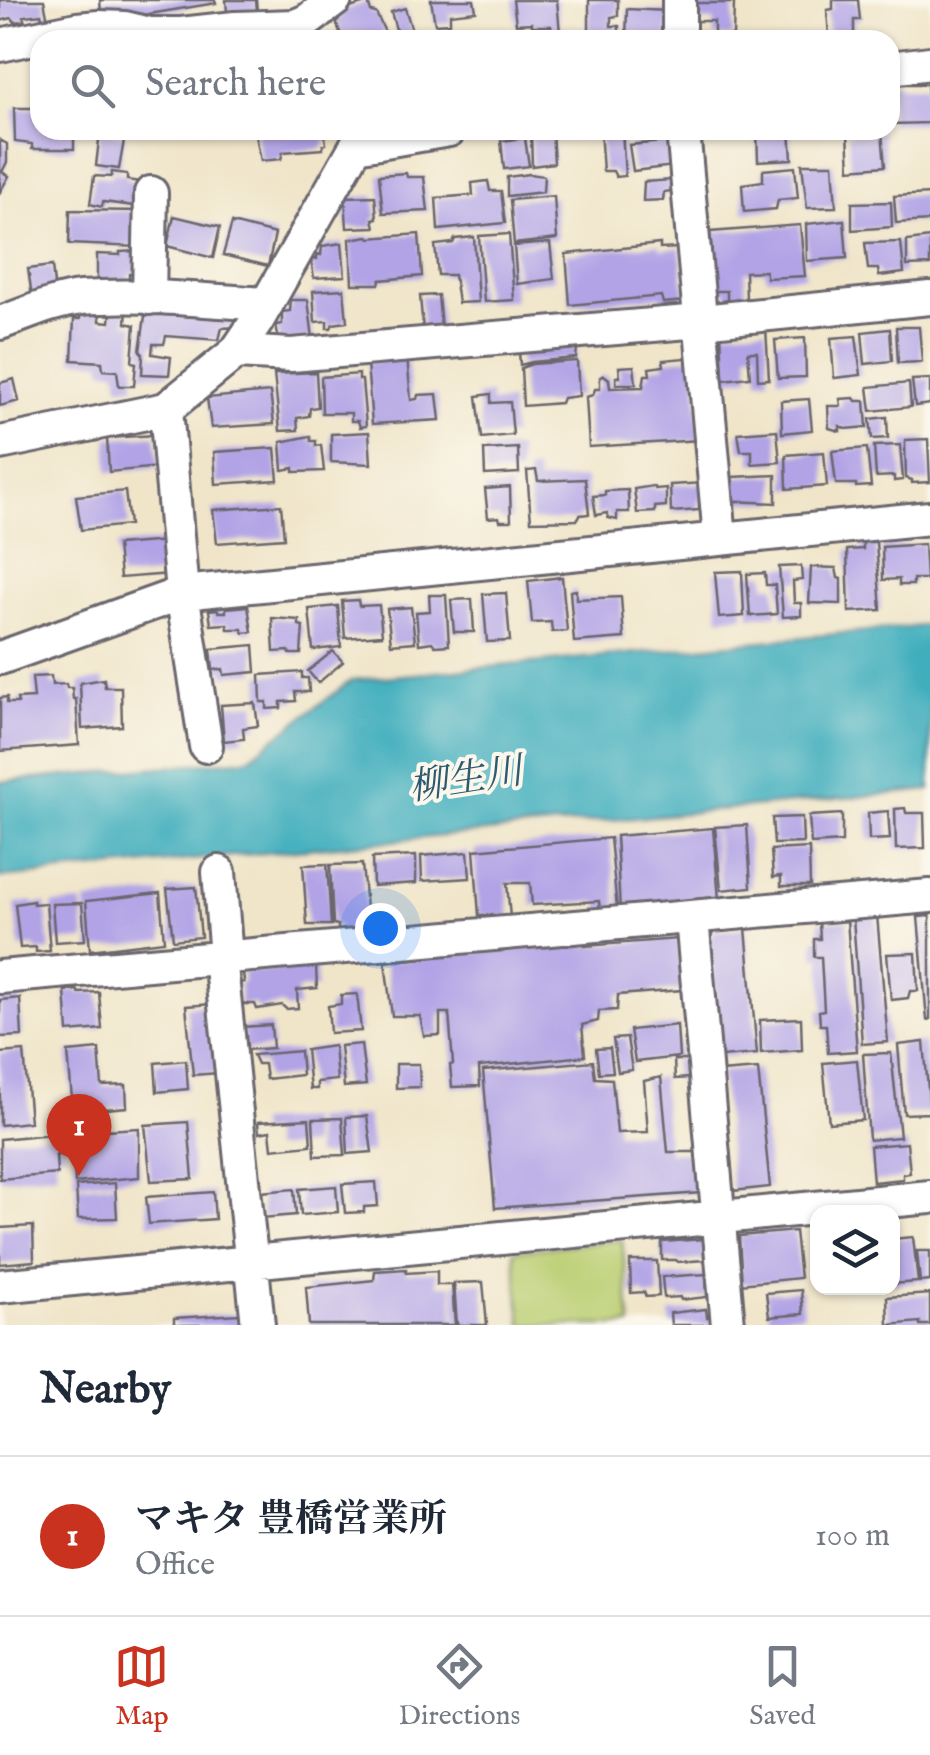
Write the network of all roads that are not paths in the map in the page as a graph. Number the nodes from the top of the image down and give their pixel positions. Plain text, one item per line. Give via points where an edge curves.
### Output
1 (336, 0) edge
2 (679, 0) edge
3 (83, 30) edge
4 (133, 30) edge
5 (217, 30) edge
6 (260, 30) edge
7 (300, 30) edge
8 (679, 30) edge
9 (30, 40) edge
10 (0, 45) edge
11 (930, 64) edge
12 (900, 67) edge
13 (349, 140) edge
14 (684, 140) edge
15 (150, 192) dead end
16 (149, 298) junction
17 (930, 298) edge
18 (267, 304) junction
19 (701, 321) junction
20 (0, 323) edge
21 (236, 352) junction
22 (166, 409) junction
23 (0, 442) edge
24 (930, 518) edge
25 (720, 538) junction
26 (182, 593) junction
27 (0, 658) edge
28 (206, 746) dead end
29 (219, 872) dead end
30 (930, 896) edge
31 (692, 918) junction
32 (223, 957) junction
33 (0, 977) edge
34 (930, 1197) edge
35 (719, 1217) junction
36 (252, 1262) junction
37 (0, 1286) edge
38 (258, 1325) edge
39 (728, 1325) edge

1 - 7 street
2 - 8 street
3 - 4 street
5 - 6 street
9 - 10 street
11 - 12 street
13 - 18 street
14 - 19 street
15 - 16 street
16 - 18 street
16 - 20 street via 80,298
17 - 19 street
18 - 21 street
19 - 21 street via 291,355
19 - 25 street
21 - 22 street
22 - 23 street
22 - 26 street
24 - 25 street
25 - 26 street
26 - 27 street
26 - 28 street
29 - 32 street
30 - 31 street
31 - 32 street
31 - 35 street
32 - 33 street
32 - 36 street
34 - 35 street
35 - 36 street
35 - 39 street
36 - 37 street
36 - 38 street

